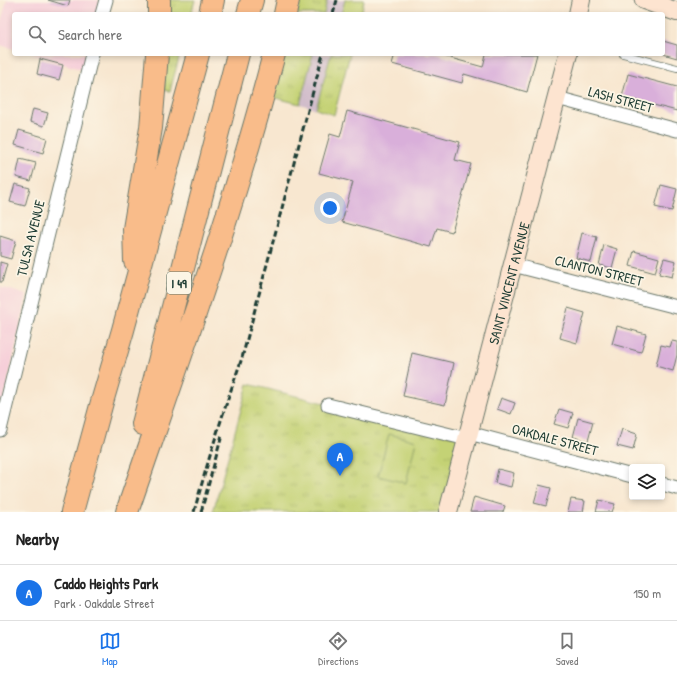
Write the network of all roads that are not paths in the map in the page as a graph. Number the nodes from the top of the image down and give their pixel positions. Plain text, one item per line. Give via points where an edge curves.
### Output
1 (106, 0) edge
2 (159, 0) edge
3 (213, 0) edge
4 (252, 0) edge
5 (288, 0) edge
6 (582, 0) edge
7 (653, 5) edge
8 (103, 12) edge
9 (159, 12) edge
10 (210, 12) edge
11 (249, 12) edge
12 (285, 12) edge
13 (579, 12) edge
14 (677, 12) edge
15 (91, 56) edge
16 (158, 56) edge
17 (197, 56) edge
18 (237, 56) edge
19 (273, 56) edge
20 (568, 56) edge
21 (645, 57) edge
22 (677, 68) edge
23 (557, 98) junction
24 (677, 130) edge
25 (513, 265) junction
26 (136, 281) junction
27 (677, 307) edge
28 (5, 386) edge
29 (328, 405) dead end
30 (0, 430) edge
31 (468, 436) junction
32 (629, 475) edge
33 (665, 485) edge
34 (677, 488) edge
35 (72, 512) edge
36 (120, 512) edge
37 (127, 512) edge
38 (448, 512) edge

1 - 8 street
2 - 9 highway
3 - 10 highway
4 - 11 highway
5 - 12 highway
6 - 13 street
7 - 14 street
15 - 28 street, TULSA AVENUE
16 - 26 highway via 150,128 134,229
17 - 26 highway
18 - 36 highway, I 49
19 - 37 highway via 221,235
20 - 23 street, SAINT VINCENT AVENUE
21 - 22 lane
23 - 24 street, LASH STREET
23 - 25 street, SAINT VINCENT AVENUE
25 - 27 street, CLANTON STREET
25 - 31 street, SAINT VINCENT AVENUE
26 - 35 highway
28 - 30 street, TULSA AVENUE
29 - 31 street, OAKDALE STREET
31 - 32 street, OAKDALE STREET
31 - 38 street, SAINT VINCENT AVENUE
33 - 34 street

